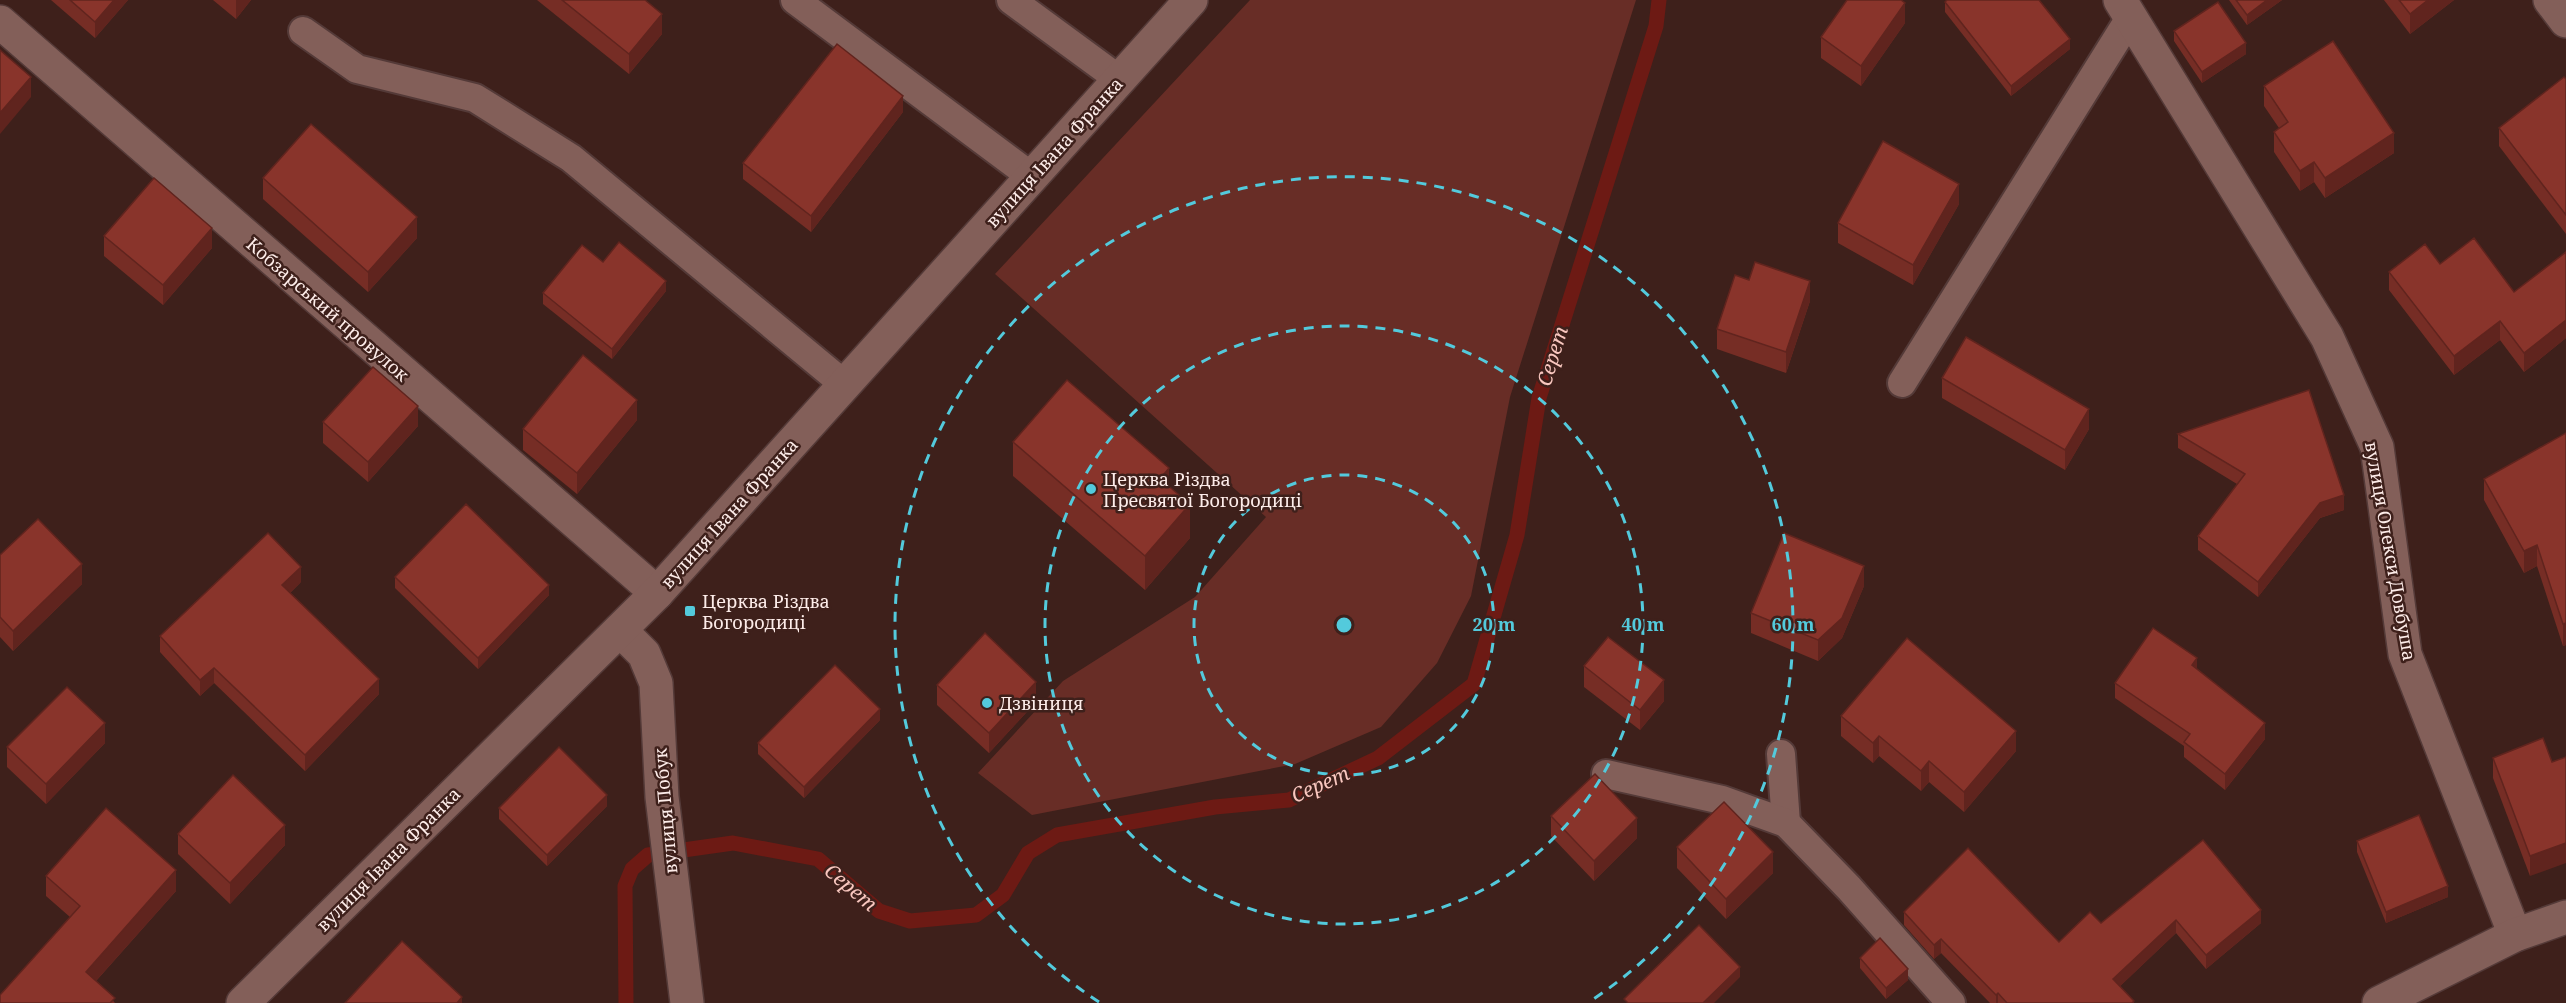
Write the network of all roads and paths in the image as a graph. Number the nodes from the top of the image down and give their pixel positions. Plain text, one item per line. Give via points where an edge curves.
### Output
1 (795, 0) edge
2 (1011, 0) edge
3 (1191, 0) edge
4 (2550, 0) edge
5 (2125, 9) edge
6 (2566, 21) edge
7 (0, 22) edge
8 (303, 31) dead end
9 (1120, 80) junction
10 (1032, 177) junction
11 (1902, 383) dead end
12 (845, 385) junction
13 (657, 594) junction
14 (620, 630) junction
15 (1781, 754) dead end
16 (1606, 774) dead end
17 (1786, 824) junction
18 (2566, 917) edge
19 (2515, 935) junction
20 (243, 1003) edge
21 (687, 1003) edge
22 (1951, 1003) edge
23 (2379, 1003) edge

1 - 10 lane
2 - 9 lane
3 - 9 street, вулиця Івана Франка
4 - 6 street
5 - 11 lane
5 - 19 street, вулиця Олекси Довбуша via 2327,337 2377,447 2405,654
7 - 13 street, Кобзарський провулок
8 - 12 lane via 357,69 475,98 571,158
9 - 10 street, вулиця Івана Франка
10 - 12 street, вулиця Івана Франка
12 - 13 street, вулиця Івана Франка
13 - 14 street, вулиця Івана Франка
14 - 20 street, вулиця Івана Франка
14 - 21 street, вулиця Побук via 644,654 656,683 670,874
15 - 17 lane
16 - 17 lane via 1722,800
17 - 22 lane
18 - 19 street
19 - 23 street

